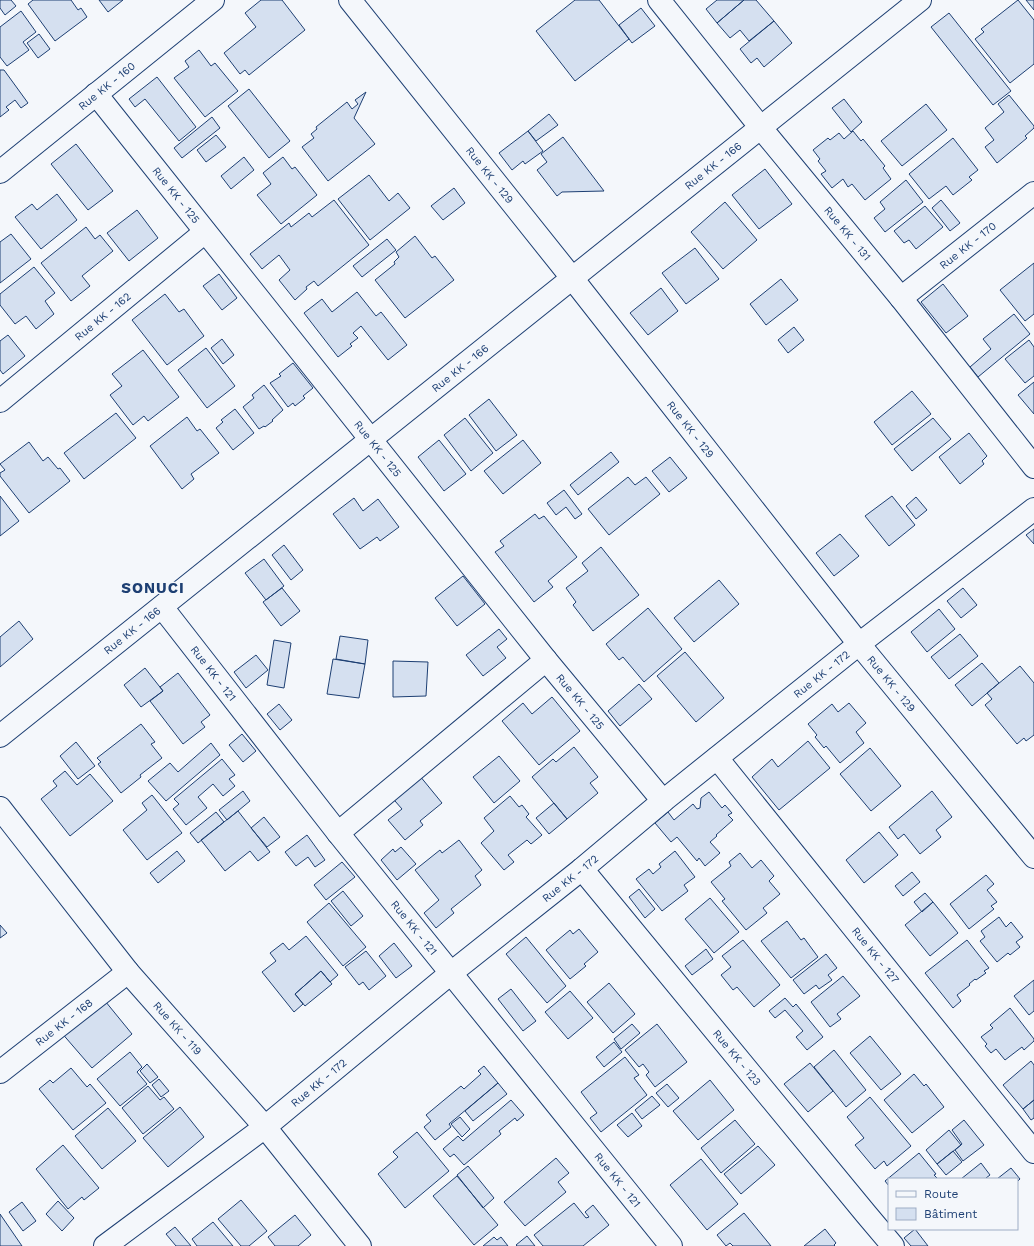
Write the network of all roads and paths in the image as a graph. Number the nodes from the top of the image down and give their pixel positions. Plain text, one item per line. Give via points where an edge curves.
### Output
1 (213, 0) edge
2 (350, 0) edge
3 (659, 0) edge
4 (920, 0) edge
5 (96, 94) junction
6 (761, 128) junction
7 (0, 172) edge
8 (1034, 193) edge
9 (205, 232) junction
10 (572, 278) junction
11 (901, 298) junction
12 (0, 401) edge
13 (371, 440) junction
14 (1034, 467) edge
15 (1034, 509) edge
16 (162, 607) junction
17 (859, 644) junction
18 (546, 660) junction
19 (0, 736) edge
20 (717, 758) junction
21 (663, 802) junction
22 (0, 808) edge
23 (338, 833) junction
24 (1034, 857) edge
25 (582, 869) junction
26 (128, 972) junction
27 (451, 973) junction
28 (0, 1072) edge
29 (265, 1127) junction
30 (1034, 1152) edge
31 (105, 1246) edge
32 (360, 1246) edge
33 (672, 1246) edge
34 (893, 1246) edge

1 - 5 street, Rue KK - 160
2 - 10 street, Rue KK - 129
3 - 6 street, Rue KK - 131
4 - 6 street, Rue KK - 166
5 - 7 street, Rue KK - 160
5 - 9 street, Rue KK - 125
6 - 10 street, Rue KK - 166
6 - 11 street, Rue KK - 131
8 - 11 street, Rue KK - 170
9 - 12 street, Rue KK - 162
9 - 13 street, Rue KK - 125
10 - 13 street, Rue KK - 166
10 - 17 street, Rue KK - 129
11 - 14 street, Rue KK - 131
13 - 16 street, Rue KK - 166
13 - 18 street, Rue KK - 125
15 - 17 street, Rue KK - 172
16 - 19 street, Rue KK - 166
16 - 23 street, Rue KK - 121
17 - 20 street, Rue KK - 172
17 - 24 street, Rue KK - 129
18 - 21 street, Rue KK - 125
18 - 23 street
20 - 21 street, Rue KK - 172
20 - 30 street, Rue KK - 127
21 - 25 street, Rue KK - 172
22 - 26 street, Rue KK - 119
23 - 27 street, Rue KK - 121
25 - 27 street, Rue KK - 172
25 - 34 street, Rue KK - 123
26 - 28 street, Rue KK - 168
26 - 29 street, Rue KK - 119
27 - 29 street, Rue KK - 172
27 - 33 street, Rue KK - 121
29 - 31 street, Rue KK - 172
29 - 32 street, Rue KK - 119

